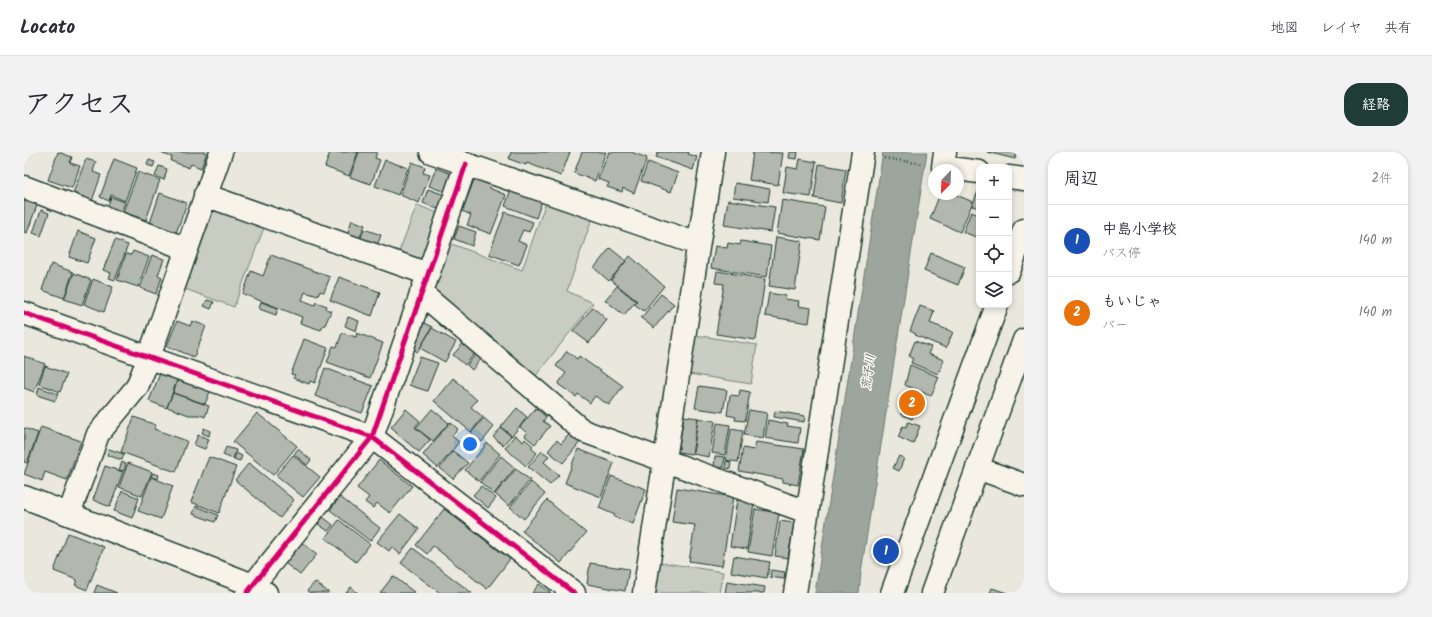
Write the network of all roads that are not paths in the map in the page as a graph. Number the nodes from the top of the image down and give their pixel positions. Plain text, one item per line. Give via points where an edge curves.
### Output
1 (220, 152) edge
2 (431, 152) edge
3 (712, 152) edge
4 (945, 152) edge
5 (865, 154) edge
6 (466, 164) junction
7 (976, 172) edge
8 (1012, 177) edge
9 (1024, 179) edge
10 (24, 187) edge
11 (206, 195) junction
12 (1024, 230) edge
13 (698, 244) junction
14 (186, 249) junction
15 (1012, 263) edge
16 (425, 284) junction
17 (996, 308) edge
18 (24, 313) edge
19 (1024, 340) edge
20 (149, 357) junction
21 (372, 437) junction
22 (665, 461) junction
23 (977, 468) junction
24 (1024, 485) edge
25 (24, 498) edge
26 (807, 512) junction
27 (69, 514) junction
28 (256, 590) edge
29 (574, 593) edge
30 (644, 593) edge
31 (795, 593) edge
32 (892, 593) edge
33 (932, 593) edge

1 - 11 street
2 - 6 street
3 - 13 street
4 - 7 street via 943,167
5 - 26 street
6 - 13 street
6 - 16 street
8 - 9 street
10 - 14 street
11 - 14 street
11 - 16 street
12 - 15 street
13 - 22 street
14 - 20 street
16 - 21 street
16 - 22 street via 583,431
17 - 32 street
18 - 20 street
19 - 23 street
20 - 21 street
20 - 27 street via 137,387 98,434
21 - 28 street
21 - 29 street
22 - 26 street
22 - 30 street
23 - 24 street
23 - 33 street
25 - 27 street
26 - 31 street
27 - 28 street

